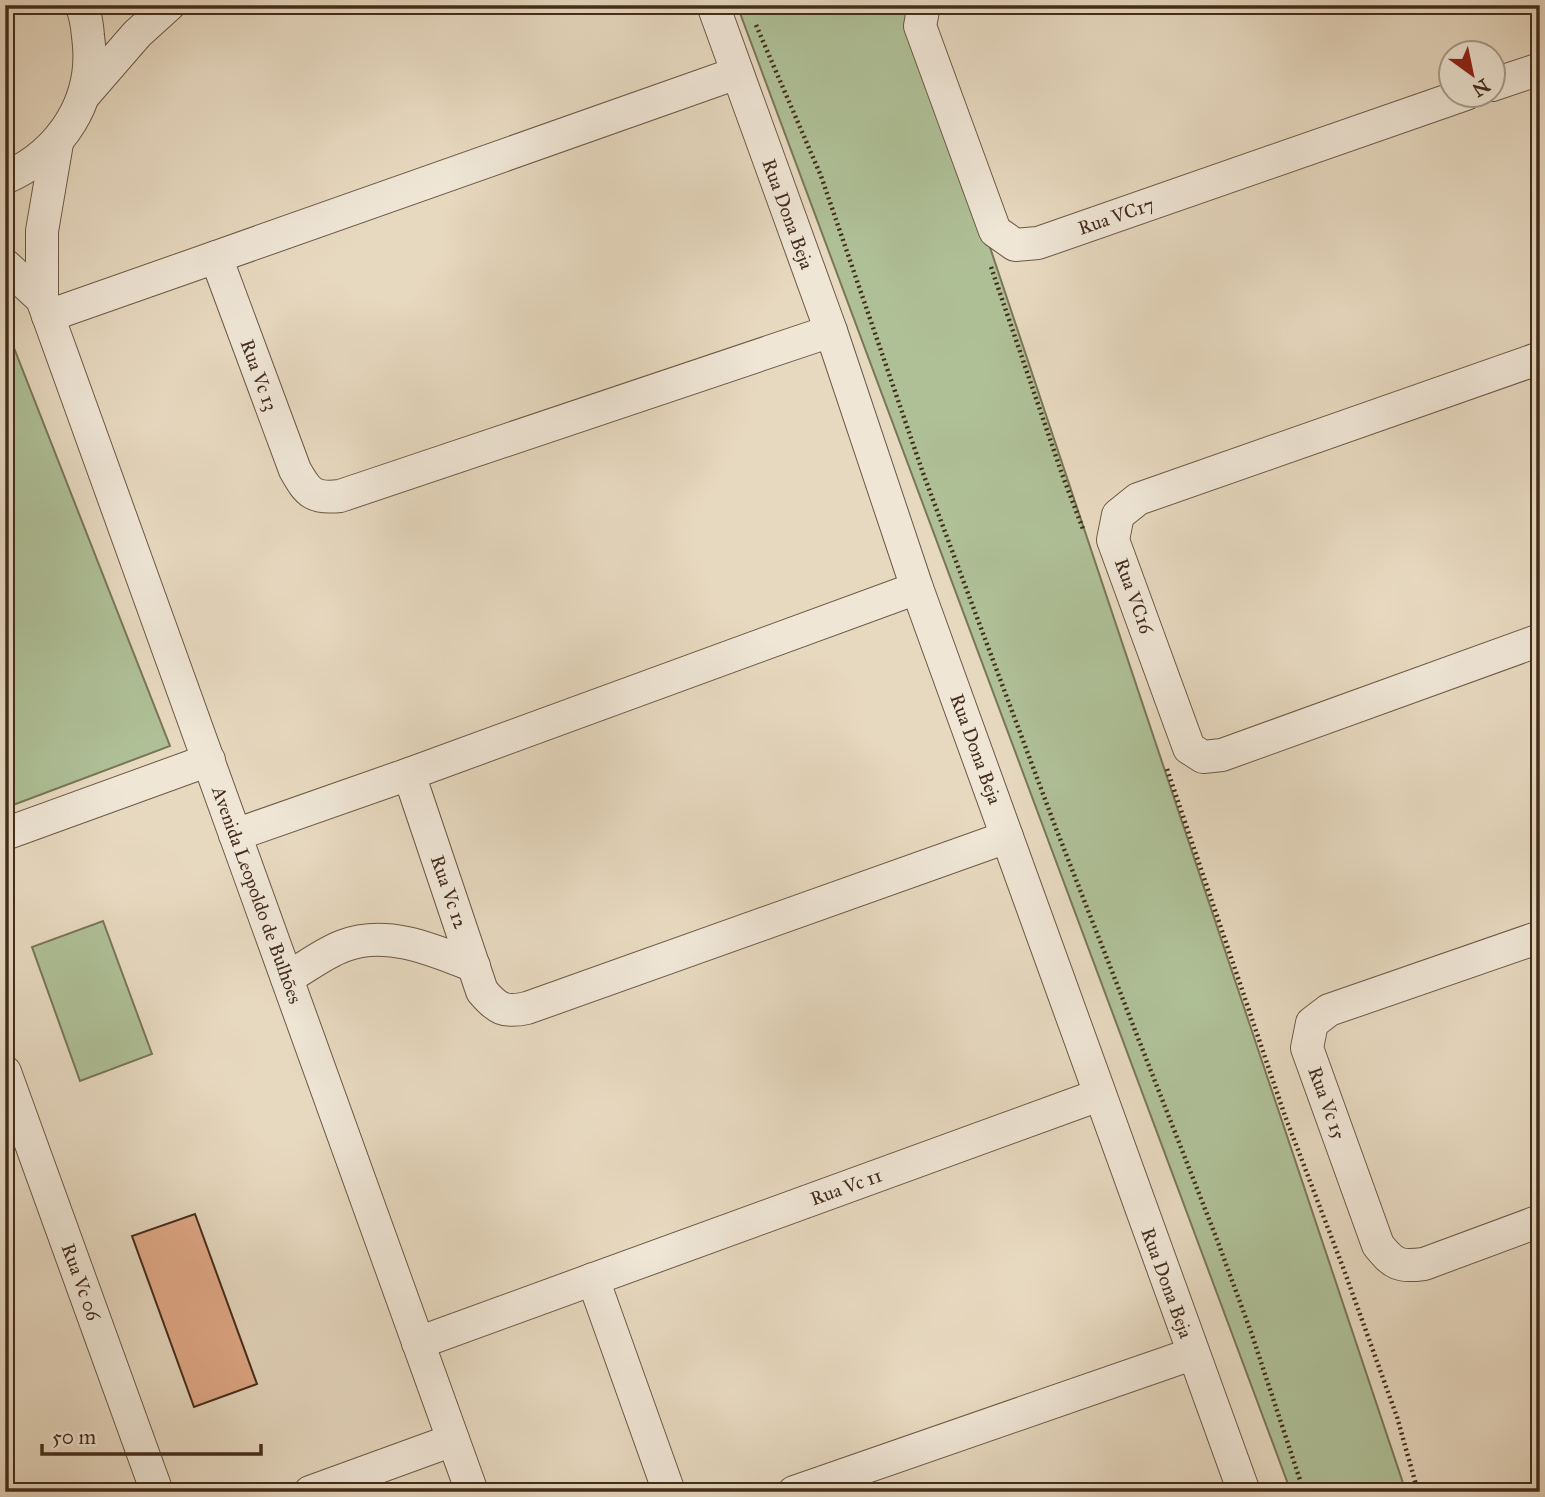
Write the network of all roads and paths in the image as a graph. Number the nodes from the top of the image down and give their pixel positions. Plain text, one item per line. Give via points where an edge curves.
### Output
1 (81, 5) edge
2 (169, 5) edge
3 (713, 5) edge
4 (924, 5) edge
5 (752, 17) dead end
6 (1540, 69) edge
7 (737, 73) junction
8 (1506, 81) edge
9 (84, 96) junction
10 (1436, 104) edge
11 (57, 143) junction
12 (5, 178) edge
13 (216, 257) junction
14 (5, 265) edge
15 (45, 307) junction
16 (831, 331) junction
17 (1540, 358) edge
18 (917, 588) junction
19 (1540, 640) edge
20 (209, 761) junction
21 (409, 774) junction
22 (5, 834) edge
23 (235, 835) junction
24 (1007, 837) junction
25 (1540, 937) edge
26 (474, 966) junction
27 (287, 978) junction
28 (5, 1072) edge
29 (1099, 1095) junction
30 (1540, 1221) edge
31 (593, 1279) junction
32 (418, 1343) junction
33 (1192, 1354) junction
34 (453, 1440) junction
35 (157, 1492) edge
36 (310, 1492) edge
37 (472, 1492) edge
38 (669, 1492) edge
39 (794, 1492) edge
40 (1244, 1492) edge
41 (1304, 1492) edge

1 - 9 street via 91,55
2 - 9 street via 137,34
3 - 7 street, Rua Dona Beja
4 - 10 street, Rua VC17 via 920,26 995,231 1015,246 1038,243
5 - 41 path via 821,176 923,473 1216,1237
6 - 8 street
7 - 13 street
7 - 16 street, Rua Dona Beja
9 - 11 street
11 - 12 street via 27,168
11 - 15 street, Avenida Leopoldo de Bulhões via 42,231
13 - 15 street
13 - 16 street, Rua Vc 13 via 295,470 305,488 320,498 340,496
14 - 15 street, Avenida Leopoldo de Bulhões
15 - 20 street, Avenida Leopoldo de Bulhões
16 - 18 street, Rua Dona Beja
17 - 19 street, Rua VC16 via 1138,499 1118,515 1113,540 1189,748 1203,757 1222,755
18 - 21 street
18 - 24 street, Rua Dona Beja
20 - 22 street
20 - 23 street, Avenida Leopoldo de Bulhões
21 - 23 street
21 - 26 street, Rua Vc 12
23 - 27 street, Avenida Leopoldo de Bulhões
24 - 26 street, Rua Vc 12 via 527,1008 510,1011 494,1005 482,991
24 - 29 street, Rua Dona Beja
25 - 30 street, Rua Vc 15 via 1329,1010 1312,1023 1307,1048 1378,1245 1390,1261 1405,1266 1424,1264
26 - 27 street via 418,944 382,939 344,945
27 - 32 street, Avenida Leopoldo de Bulhões
28 - 35 street, Rua Vc 06
29 - 31 street, Rua Vc 11
29 - 33 street, Rua Dona Beja
31 - 32 street, Rua Vc 11
31 - 38 street
32 - 34 street, Avenida Leopoldo de Bulhões
33 - 39 street
33 - 40 street, Rua Dona Beja
34 - 36 street
34 - 37 street, Avenida Leopoldo de Bulhões

